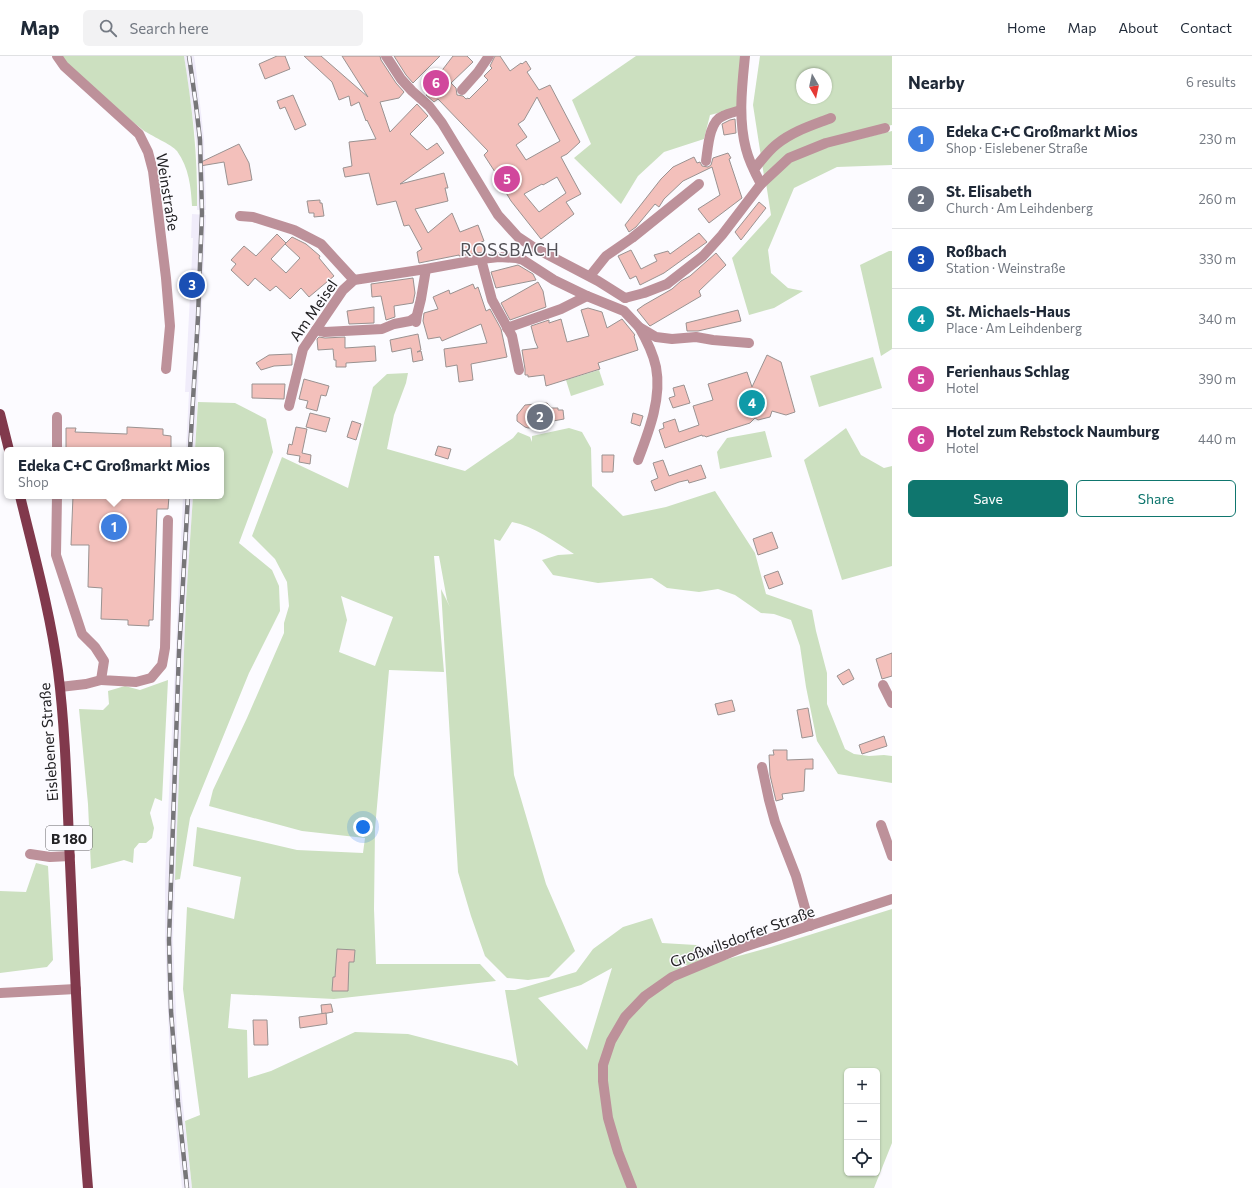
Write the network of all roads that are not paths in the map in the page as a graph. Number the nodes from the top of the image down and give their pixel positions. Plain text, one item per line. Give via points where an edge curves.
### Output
1 (57, 56) edge
2 (386, 56) edge
3 (488, 56) edge
4 (746, 56) edge
5 (462, 90) dead end
6 (741, 110) junction
7 (831, 118) dead end
8 (885, 128) dead end
9 (706, 161) dead end
10 (754, 169) junction
11 (699, 184) dead end
12 (761, 184) junction
13 (240, 216) dead end
14 (481, 259) junction
15 (426, 269) junction
16 (590, 276) junction
17 (354, 280) junction
18 (587, 296) junction
19 (625, 298) junction
20 (624, 311) junction
21 (639, 327) junction
22 (507, 328) junction
23 (316, 330) junction
24 (749, 343) dead end
25 (166, 369) dead end
26 (519, 370) dead end
27 (289, 406) dead end
28 (0, 414) edge
29 (58, 417) dead end
30 (8, 447) edge
31 (57, 447) edge
32 (638, 460) dead end
33 (21, 499) edge
34 (57, 499) edge
35 (168, 520) dead end
36 (101, 680) junction
37 (883, 685) dead end
38 (60, 687) junction
39 (892, 703) edge
40 (762, 767) dead end
41 (881, 825) dead end
42 (30, 854) dead end
43 (70, 856) junction
44 (892, 856) edge
45 (892, 899) edge
46 (810, 926) junction
47 (76, 989) junction
48 (0, 993) edge
49 (88, 1188) edge
50 (632, 1188) edge

1 - 25 street, Weinstraße via 64,66 139,134 148,152 153,171 170,326
2 - 16 street via 401,79 429,106 442,123 498,215 518,237
3 - 5 street
4 - 6 street
6 - 9 street via 722,116 714,125 710,131
6 - 10 street via 746,150
7 - 10 street via 788,137 769,152
8 - 12 street via 826,143 789,158
10 - 12 street
11 - 16 street via 606,256
12 - 19 street via 703,256 667,284
13 - 17 street, Am Meisel via 253,217 294,230 322,244
14 - 15 street, Am Meisel
14 - 18 street, Am Meisel via 500,257 523,260 554,280
14 - 22 street via 492,300
15 - 17 street, Am Meisel
15 - 23 street via 416,321 394,324 382,330
16 - 19 street
17 - 23 street, Am Meisel via 343,290
18 - 20 street, Am Meisel
18 - 22 street via 561,309
19 - 20 street
20 - 21 street
21 - 24 street via 656,337 696,337
21 - 32 street via 656,366 658,393
22 - 26 street via 512,336
23 - 27 street, Am Meisel via 303,349
28 - 30 main road
29 - 31 street
33 - 38 main road, Eislebener Straße / B 180 via 45,600
34 - 36 street via 56,555 82,634 104,661
35 - 36 street via 165,648 162,665 151,678 136,682
36 - 38 street
37 - 39 street
38 - 43 main road, Eislebener Straße / B 180
40 - 46 street via 775,822 796,876
41 - 44 street
42 - 43 street
43 - 47 main road, Eislebener Straße / B 180
45 - 46 street, Großwilsdorfer Straße
46 - 50 street, Großwilsdorfer Straße via 744,947 672,977 645,996 624,1017 611,1041 603,1065 603,1081 608,1118
47 - 48 street
47 - 49 main road, B 180

